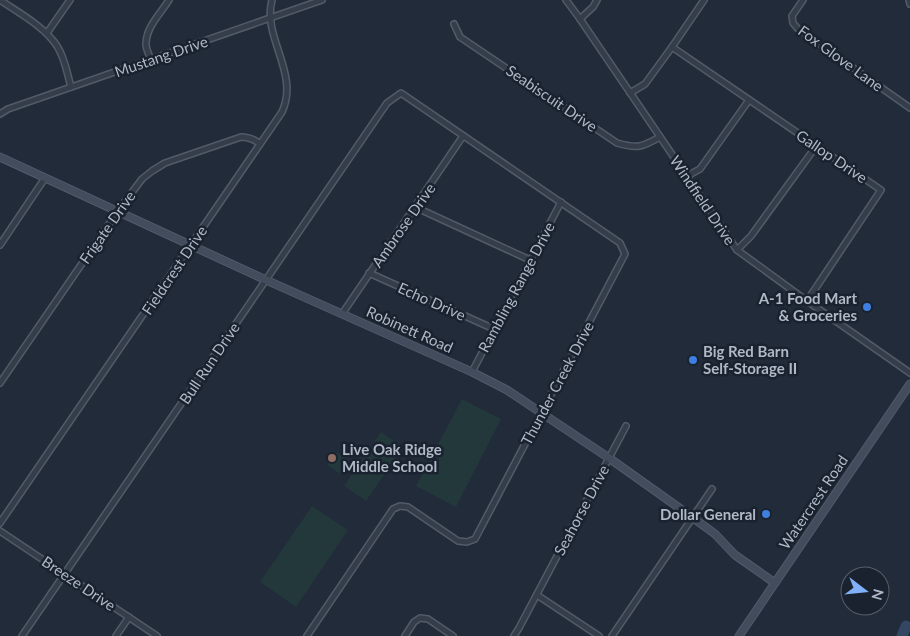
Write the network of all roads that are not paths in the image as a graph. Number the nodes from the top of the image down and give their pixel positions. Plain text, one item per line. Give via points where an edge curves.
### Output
1 (0, 0) edge
2 (70, 0) edge
3 (170, 0) edge
4 (272, 0) edge
5 (322, 0) edge
6 (566, 0) edge
7 (597, 0) edge
8 (704, 0) edge
9 (803, 0) edge
10 (269, 18) junction
11 (580, 19) junction
12 (454, 24) dead end
13 (48, 33) junction
14 (672, 47) junction
15 (151, 60) junction
16 (71, 87) junction
17 (401, 93) joint
18 (630, 93) junction
19 (748, 100) junction
20 (910, 108) edge
21 (0, 114) edge
22 (463, 136) junction
23 (660, 137) junction
24 (260, 144) junction
25 (817, 145) junction
26 (0, 157) edge
27 (687, 176) junction
28 (46, 178) junction
29 (561, 202) junction
30 (415, 207) junction
31 (118, 211) junction
32 (0, 245) edge
33 (191, 246) junction
34 (737, 250) junction
35 (530, 260) junction
36 (369, 273) junction
37 (266, 280) junction
38 (807, 301) junction
39 (342, 314) junction
40 (494, 329) junction
41 (472, 372) junction
42 (910, 373) edge
43 (1, 379) edge
44 (910, 384) edge
45 (542, 413) junction
46 (626, 426) dead end
47 (609, 458) junction
48 (712, 489) dead end
49 (692, 517) junction
50 (0, 523) edge
51 (0, 531) edge
52 (64, 574) junction
53 (775, 583) junction
54 (537, 594) junction
55 (129, 617) junction
56 (22, 636) edge
57 (116, 636) edge
58 (157, 636) edge
59 (307, 636) edge
60 (405, 636) edge
61 (453, 636) edge
62 (514, 636) edge
63 (599, 636) edge
64 (612, 636) edge
65 (739, 636) edge

1 - 13 street
2 - 13 street
3 - 15 street via 148,34 146,45
4 - 10 street, Fieldcrest Drive
5 - 10 street, Mustang Drive
6 - 11 street, Windfield Drive
7 - 11 street
8 - 14 street
9 - 20 street, Fox Glove Lane via 792,16 798,29
10 - 15 street, Mustang Drive
10 - 24 street, Fieldcrest Drive via 287,77 288,96 282,112
11 - 18 street, Windfield Drive
12 - 23 street, Seabiscuit Drive via 460,36 617,143 643,146
13 - 16 street via 58,47
14 - 18 street via 645,84
14 - 19 street, Gallop Drive
15 - 16 street, Mustang Drive
16 - 21 street, Mustang Drive
17 - 22 street, Thunder Creek Drive
17 - 37 street, Bull Run Drive via 386,103
18 - 23 street, Windfield Drive
19 - 25 street, Gallop Drive
19 - 27 street via 700,169
22 - 29 street, Thunder Creek Drive
22 - 30 street, Ambrose Drive
23 - 27 street, Windfield Drive
24 - 31 street, Frigate Drive via 248,136 241,137 165,163 142,179
24 - 33 street, Fieldcrest Drive
25 - 34 street via 751,236
25 - 38 street, Gallop Drive via 881,190
26 - 28 street, Robinett Road
27 - 34 street, Windfield Drive
28 - 31 street, Robinett Road
28 - 32 street
29 - 35 street, Rambling Range Drive
29 - 45 street, Thunder Creek Drive via 620,243 625,254
30 - 35 street
30 - 36 street, Ambrose Drive
31 - 33 street, Robinett Road
31 - 43 street, Frigate Drive
33 - 37 street, Robinett Road
33 - 50 street, Fieldcrest Drive
34 - 38 street, Windfield Drive
35 - 40 street, Rambling Range Drive
36 - 39 street, Ambrose Drive
36 - 40 street, Echo Drive
37 - 39 street, Robinett Road
37 - 52 street, Bull Run Drive
38 - 42 street, Windfield Drive
39 - 41 street, Robinett Road
40 - 41 street, Rambling Range Drive
41 - 45 street, Robinett Road via 508,390
44 - 53 street, Watercrest Road
45 - 47 street, Robinett Road
45 - 59 street, Thunder Creek Drive via 475,539 458,541 408,507 400,506 393,510
46 - 47 street, Seahorse Drive
47 - 49 street, Robinett Road
47 - 54 street, Seahorse Drive
48 - 49 street
49 - 53 street, Robinett Road via 735,555
49 - 64 street
51 - 52 street, Breeze Drive
52 - 55 street, Breeze Drive
52 - 56 street, Bull Run Drive
53 - 65 street, Watercrest Road
54 - 62 street, Seahorse Drive
54 - 63 street
55 - 57 street
55 - 58 street, Breeze Drive
60 - 61 street via 420,618 428,619

